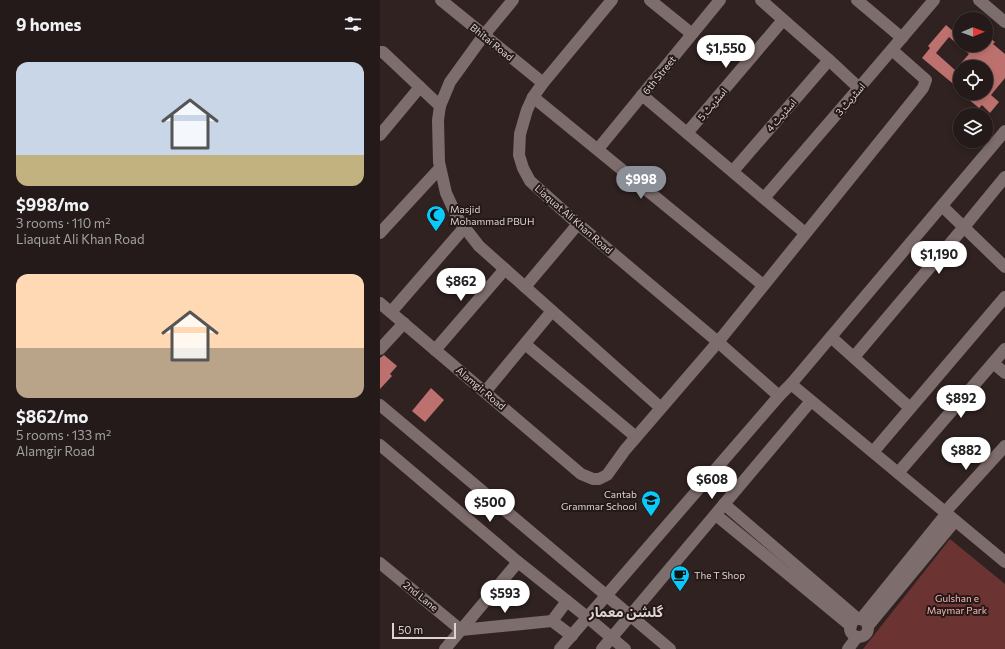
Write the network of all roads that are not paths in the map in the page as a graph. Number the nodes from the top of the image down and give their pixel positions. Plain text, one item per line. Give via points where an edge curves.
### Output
1 (441, 0) edge
2 (513, 0) edge
3 (612, 0) edge
4 (650, 0) edge
5 (720, 0) edge
6 (761, 0) edge
7 (857, 0) edge
8 (934, 0) edge
9 (979, 0) edge
10 (783, 20) junction
11 (1005, 22) edge
12 (692, 34) junction
13 (484, 36) junction
14 (902, 38) junction
15 (892, 50) junction
16 (380, 52) edge
17 (829, 60) junction
18 (543, 83) junction
19 (420, 87) junction
20 (859, 88) junction
21 (642, 95) junction
22 (533, 97) junction
23 (440, 106) junction
24 (1005, 131) edge
25 (687, 133) junction
26 (380, 135) edge
27 (598, 149) junction
28 (440, 168) junction
29 (733, 171) junction
30 (1005, 177) edge
31 (764, 198) junction
32 (942, 206) junction
33 (578, 224) junction
34 (964, 227) junction
35 (464, 228) junction
36 (380, 233) edge
37 (805, 233) junction
38 (1005, 267) edge
39 (505, 269) junction
40 (763, 285) junction
41 (525, 287) junction
42 (1005, 296) edge
43 (380, 302) edge
44 (552, 311) junction
45 (391, 312) junction
46 (404, 323) junction
47 (831, 337) junction
48 (718, 342) junction
49 (525, 344) junction
50 (380, 349) edge
51 (1005, 349) edge
52 (435, 350) junction
53 (854, 357) junction
54 (993, 363) junction
55 (1005, 373) edge
56 (791, 384) junction
57 (485, 392) junction
58 (780, 396) junction
59 (811, 400) junction
60 (380, 405) edge
61 (661, 408) junction
62 (910, 408) junction
63 (636, 437) junction
64 (380, 445) edge
65 (1005, 446) edge
66 (873, 452) junction
67 (898, 473) junction
68 (724, 504) junction
69 (716, 514) junction
70 (949, 516) junction
71 (518, 562) junction
72 (1005, 562) edge
73 (380, 563) edge
74 (607, 596) junction
75 (567, 601) junction
76 (631, 615) junction
77 (587, 617) junction
78 (552, 621) junction
79 (859, 623) junction
80 (461, 630) junction
81 (572, 636) junction
82 (612, 638) junction
83 (445, 649) edge
84 (560, 649) edge
85 (602, 649) edge
86 (625, 649) edge
87 (670, 649) edge
88 (848, 649) edge

1 - 13 street, Bhitai Road
2 - 13 street
3 - 18 street, Liaquat Ali Khan Road
4 - 12 street
5 - 12 street, 6th Street
6 - 10 street
7 - 14 street
8 - 14 street, اسٹریٹ 3
9 - 11 street
10 - 17 street
10 - 25 street, اسٹریٹ 5
12 - 21 street, 6th Street
13 - 18 street, Bhitai Road
13 - 23 street via 450,82
14 - 15 street, اسٹریٹ 3
15 - 20 street, اسٹریٹ 3
15 - 37 street via 926,80 923,88
16 - 19 street
17 - 20 street
17 - 29 street, اسٹریٹ 4
18 - 22 street, Liaquat Ali Khan Road
19 - 23 street
19 - 26 street
20 - 31 street, اسٹریٹ 3
21 - 25 street
21 - 27 street, 6th Street
22 - 27 street
22 - 33 street, Liaquat Ali Khan Road via 520,134 519,155 523,168 530,180
23 - 28 street
24 - 32 street
25 - 29 street
27 - 40 street
28 - 35 street via 446,193
28 - 36 street
29 - 31 street
30 - 34 street
31 - 37 street
32 - 34 street
32 - 47 street
33 - 41 street
33 - 48 street, Liaquat Ali Khan Road
34 - 38 street
34 - 53 street
35 - 39 street via 479,246
35 - 45 street
37 - 40 street
39 - 41 street
39 - 52 street
40 - 48 street
41 - 44 street
42 - 62 street
43 - 45 street, Alamgir Road
44 - 49 street
44 - 61 street
45 - 46 street, Alamgir Road
46 - 50 street
46 - 52 street, Alamgir Road
47 - 53 street
47 - 56 street
48 - 58 street, Liaquat Ali Khan Road
48 - 61 street
49 - 57 street
49 - 63 street
51 - 54 street
52 - 57 street, Alamgir Road
53 - 62 street
54 - 55 street
54 - 67 street
56 - 58 street
56 - 59 street
57 - 63 street, Alamgir Road via 582,474 593,479 607,475
58 - 74 street
59 - 66 street
59 - 68 street
60 - 74 street
61 - 63 street
62 - 66 street
64 - 71 street
65 - 70 street
66 - 67 street
67 - 70 street
68 - 69 street
68 - 79 street
69 - 76 street
69 - 79 street
70 - 72 street
70 - 79 street
71 - 75 street
71 - 80 street
73 - 80 street, 2nd Lane
74 - 76 street
74 - 77 street
75 - 77 street
75 - 78 street
76 - 82 street
76 - 87 street
77 - 81 street
77 - 82 street
78 - 80 street
78 - 81 street
79 - 88 street via 868,630 866,635 857,637
80 - 83 street
81 - 84 street
82 - 85 street
82 - 86 street

